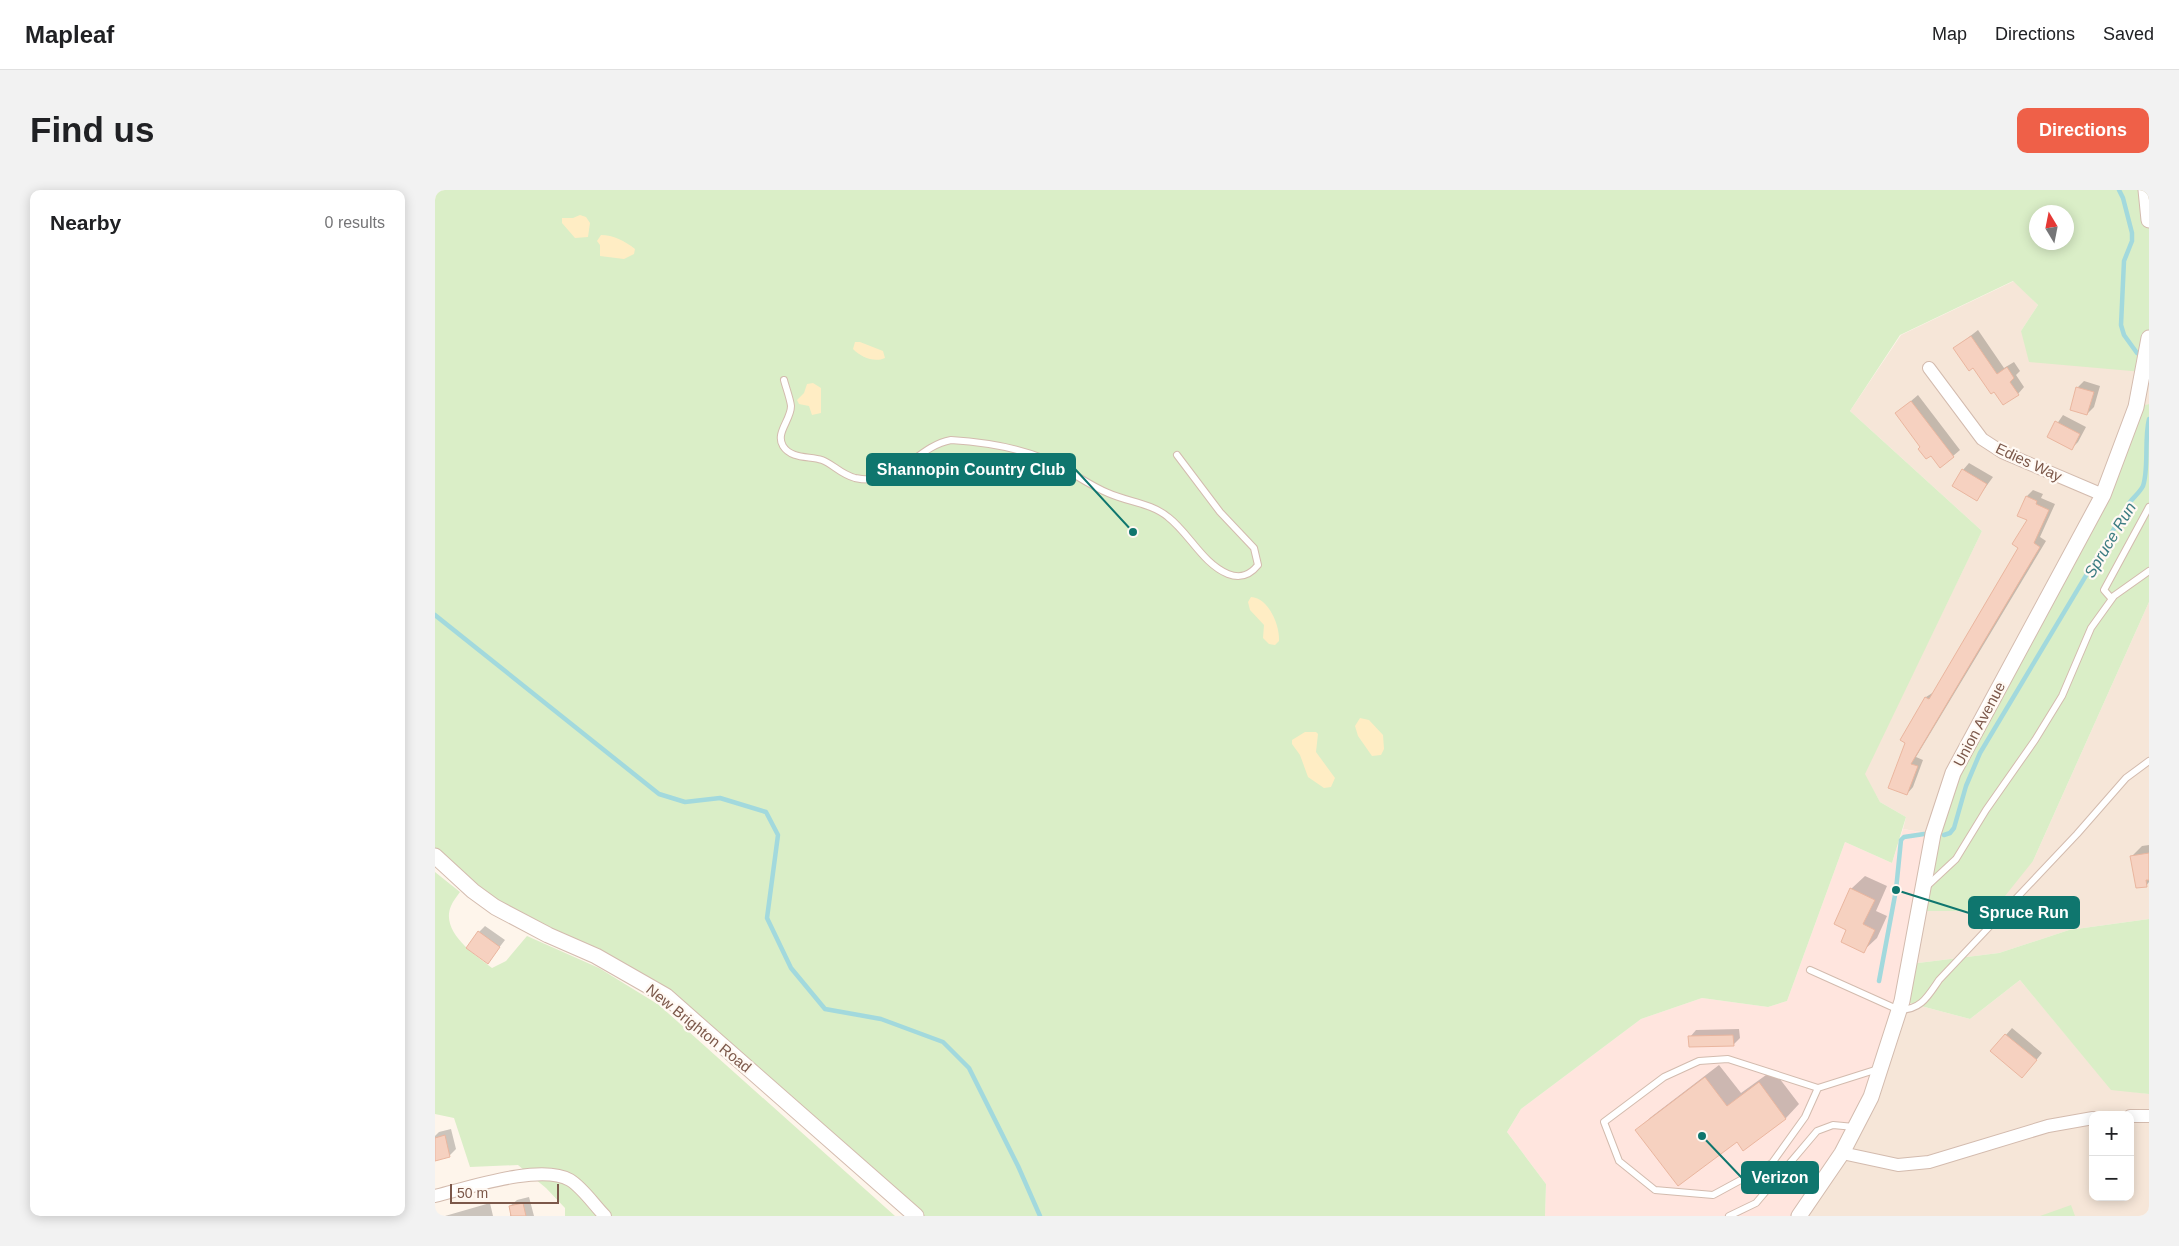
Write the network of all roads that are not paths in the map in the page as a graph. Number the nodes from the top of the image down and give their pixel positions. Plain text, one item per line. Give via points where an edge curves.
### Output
1 (2145, 190) edge
2 (2149, 220) edge
3 (2149, 345) edge
4 (1929, 368) dead end
5 (784, 380) dead end
6 (1177, 455) dead end
7 (2103, 495) junction
8 (2149, 508) edge
9 (2149, 571) edge
10 (2114, 596) junction
11 (2149, 762) edge
12 (435, 856) edge
13 (1923, 889) junction
14 (1810, 970) dead end
15 (1899, 1010) junction
16 (1881, 1068) junction
17 (1818, 1088) junction
18 (2134, 1116) edge
19 (2149, 1116) edge
20 (2089, 1119) edge
21 (1855, 1128) junction
22 (1842, 1153) junction
23 (435, 1196) edge
24 (605, 1216) edge
25 (916, 1216) edge
26 (1729, 1216) edge
27 (1799, 1216) edge

1 - 2 street
3 - 7 street, Union Avenue via 2136,407
4 - 7 street, Edies Way via 1982,439 2002,452
5 - 6 lane via 791,407 781,439 790,454 823,460 841,474 869,480 889,476 948,441 1031,454 1096,488 1154,508 1167,516 1229,575 1244,577 1253,572 1258,565 1254,548 1220,512
7 - 13 street, Union Avenue via 1953,773 1933,834
8 - 10 lane via 2104,590 2111,598
9 - 10 lane
10 - 13 lane via 2091,628 2062,696 2035,740 1956,859
11 - 15 lane via 2126,778 1939,980 1926,999 1911,1010
12 - 25 street, New Brighton Road via 495,907 596,956 666,996
13 - 15 street, Union Avenue
14 - 15 lane
15 - 16 street, Union Avenue
16 - 17 lane
16 - 21 street, Union Avenue
17 - 17 lane via 1728,1059 1699,1061 1664,1077 1604,1122 1619,1161 1655,1190 1713,1195 1772,1163 1805,1117
18 - 19 street
20 - 22 street via 2048,1126 1929,1162 1898,1165
21 - 22 street, Union Avenue
21 - 26 lane via 1833,1125 1817,1131 1756,1204
22 - 27 street, Union Avenue
23 - 24 street via 526,1175 554,1174 574,1183

